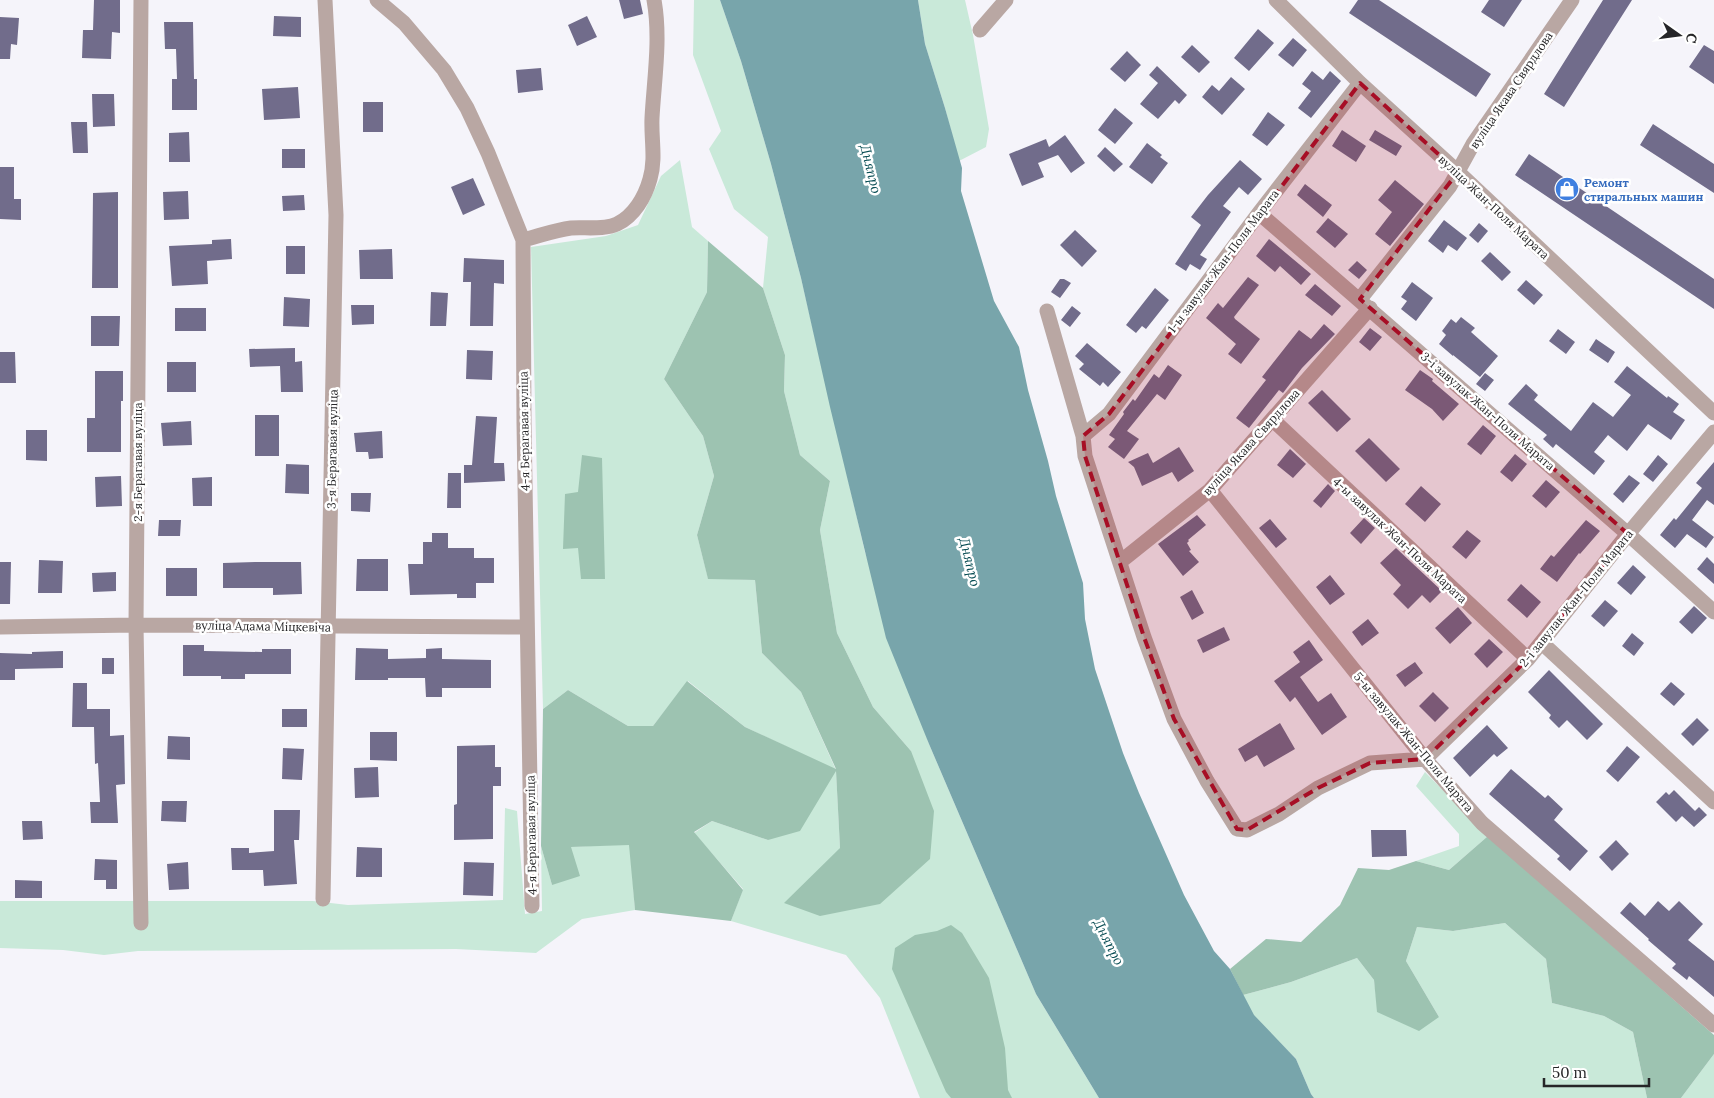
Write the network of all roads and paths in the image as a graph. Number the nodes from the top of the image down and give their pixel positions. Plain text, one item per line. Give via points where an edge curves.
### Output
1 (141, 0) edge
2 (325, 0) edge
3 (377, 0) edge
4 (654, 0) edge
5 (1006, 0) edge
6 (1276, 0) edge
7 (1572, 0) edge
8 (980, 30) dead end
9 (1360, 83) junction
10 (1458, 172) junction
11 (1259, 213) junction
12 (523, 240) junction
13 (1365, 303) junction
14 (1047, 311) dead end
15 (1714, 413) edge
16 (1273, 420) junction
17 (1714, 432) edge
18 (1083, 436) junction
19 (1210, 490) junction
20 (1628, 534) junction
21 (1120, 562) junction
22 (1714, 612) edge
23 (136, 624) junction
24 (328, 626) junction
25 (527, 627) junction
26 (0, 628) edge
27 (1542, 643) junction
28 (1528, 659) junction
29 (1425, 759) junction
30 (1714, 802) edge
31 (323, 899) dead end
32 (532, 906) dead end
33 (141, 923) dead end
34 (1714, 1025) edge

1 - 23 street, 2-я Берагавая вуліца
2 - 24 street, 3-я Берагавая вуліца via 336,215
3 - 12 street, 4-я Берагавая вуліца via 404,23 438,63 467,108
4 - 12 street via 657,14 652,120 654,153 650,179 641,202 616,225 570,228
5 - 8 street
6 - 9 street, вуліца Жан-Поля Марата
7 - 10 street, вуліца Якава Свярдлова via 1473,144
9 - 10 street, вуліца Жан-Поля Марата
9 - 11 street, 1-ы завулак Жан-Поля Марата
10 - 13 street, вуліца Якава Свярдлова
10 - 15 street, вуліца Жан-Поля Марата
11 - 13 street, 3-і завулак Жан-Поля Марата
11 - 18 street, 1-ы завулак Жан-Поля Марата via 1108,414
12 - 25 street, 4-я Берагавая вуліца
13 - 16 street, вуліца Якава Свярдлова
13 - 20 street, 3-і завулак Жан-Поля Марата
14 - 18 street
16 - 19 street, вуліца Якава Свярдлова
16 - 28 street, 4-ы завулак Жан-Поля Марата
17 - 20 street, 2-і завулак Жан-Поля Марата
18 - 21 street via 1085,456
19 - 21 street, вуліца Якава Свярдлова
19 - 29 street, 5-ы завулак Жан-Поля Марата
20 - 22 street, 3-і завулак Жан-Поля Марата
20 - 27 street, 2-і завулак Жан-Поля Марата
21 - 29 street via 1174,719 1237,829 1247,830 1280,814 1318,788 1370,763
23 - 24 street, вуліца Адама Міцкевіча
23 - 26 street, вуліца Адама Міцкевіча
23 - 33 street, 2-я Берагавая вуліца
24 - 25 street, вуліца Адама Міцкевіча
24 - 31 street, 3-я Берагавая вуліца
25 - 32 street, 4-я Берагавая вуліца
27 - 28 street, 2-і завулак Жан-Поля Марата
27 - 30 street
28 - 29 street, 2-і завулак Жан-Поля Марата
29 - 34 street, 5-ы завулак Жан-Поля Марата via 1482,823

